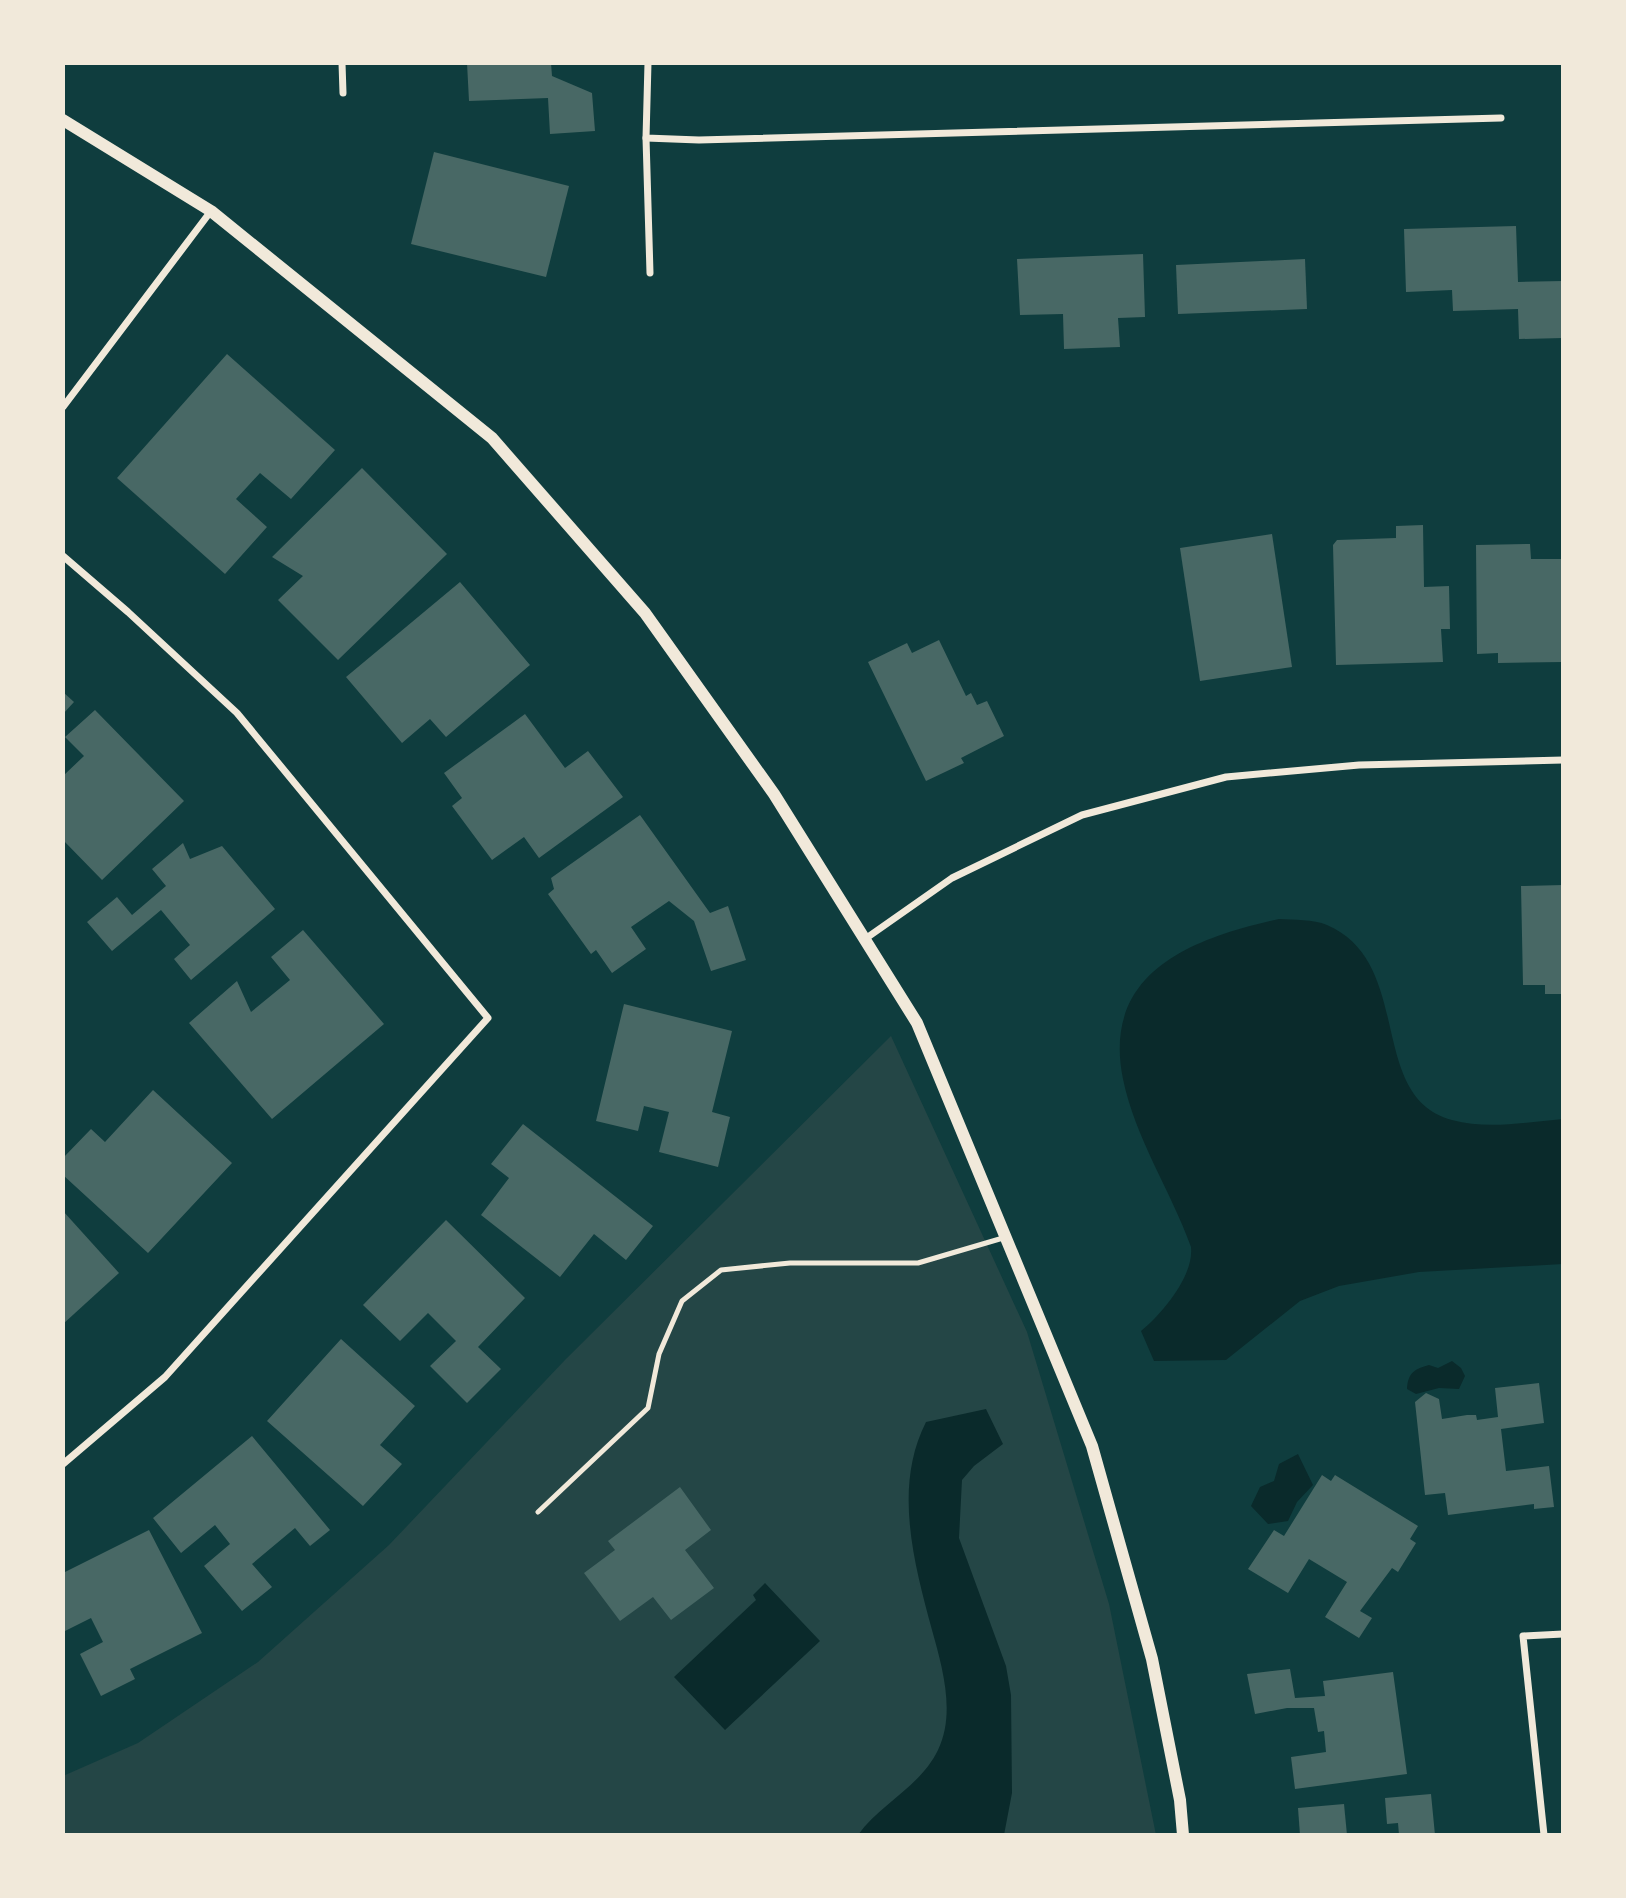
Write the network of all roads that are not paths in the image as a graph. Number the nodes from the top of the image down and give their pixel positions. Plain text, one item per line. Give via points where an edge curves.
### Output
1 (342, 63) edge
2 (648, 63) edge
3 (344, 93) dead end
4 (1501, 118) dead end
5 (63, 120) edge
6 (646, 138) junction
7 (211, 211) junction
8 (650, 273) dead end
9 (63, 407) edge
10 (63, 556) edge
11 (1563, 760) edge
12 (865, 939) junction
13 (1003, 1238) junction
14 (63, 1464) edge
15 (538, 1512) dead end
16 (1563, 1634) edge
17 (1183, 1835) edge
18 (1544, 1835) edge

1 - 3 street
2 - 6 street
4 - 6 street
5 - 7 street
6 - 8 street
7 - 9 street
7 - 12 street via 492,438 645,613 774,794
10 - 14 street via 237,713 488,1018 165,1377
11 - 12 street via 1359,765 1226,777 1083,815 953,878
12 - 13 street via 917,1023
13 - 15 lane via 918,1263 790,1263 721,1270 682,1301 659,1354 648,1408
13 - 17 street via 1092,1446 1152,1659
16 - 18 street via 1523,1636

